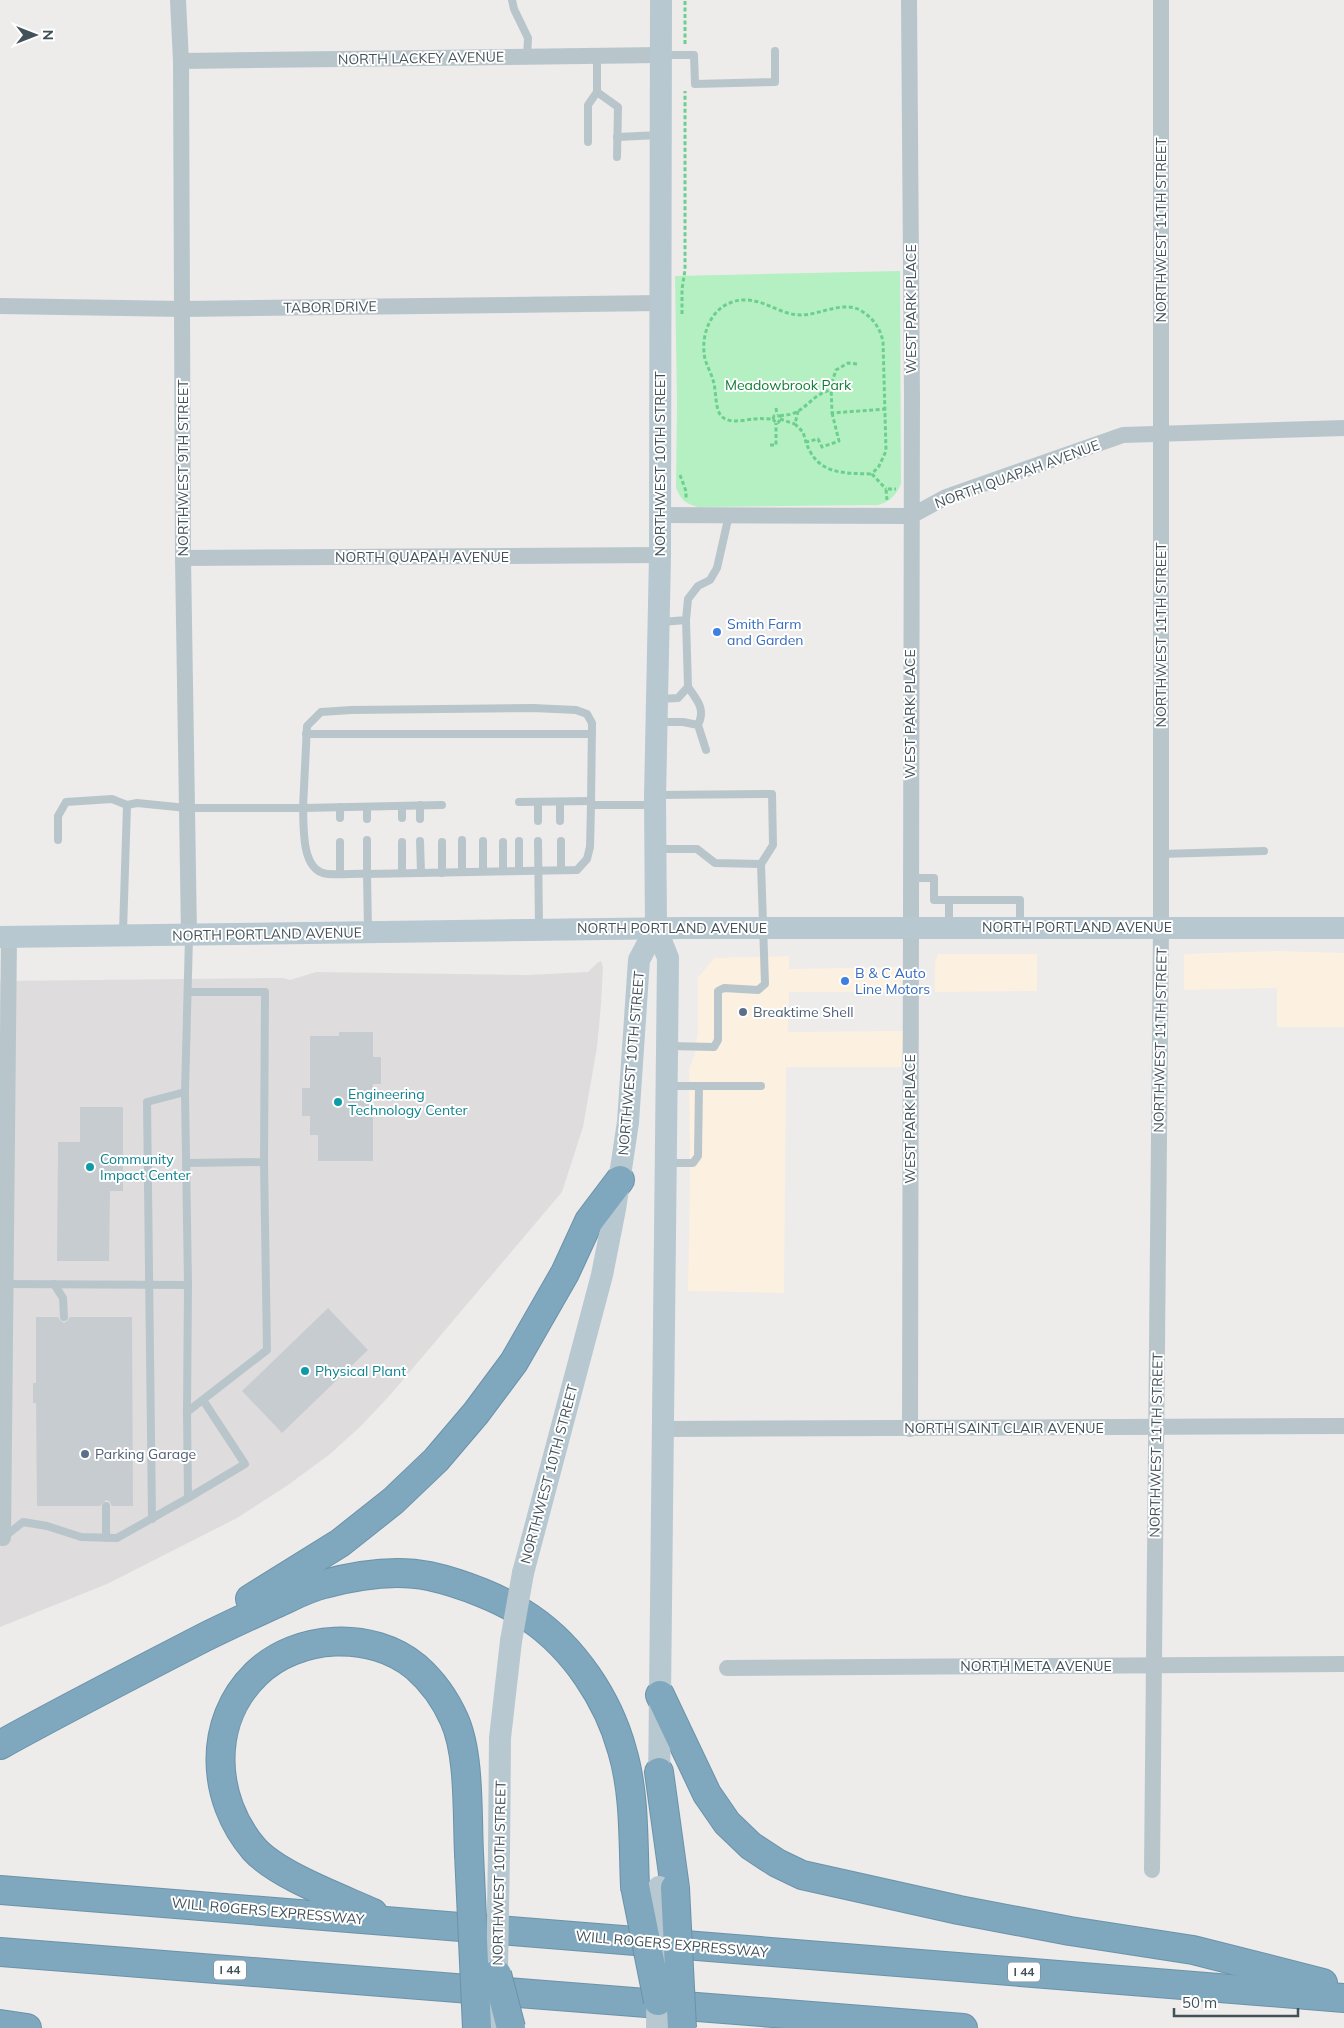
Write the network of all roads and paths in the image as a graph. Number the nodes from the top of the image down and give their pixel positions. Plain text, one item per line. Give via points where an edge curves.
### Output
1 (178, 0) edge
2 (512, 0) edge
3 (661, 0) edge
4 (685, 0) edge
5 (909, 0) edge
6 (1161, 0) edge
7 (775, 51) dead end
8 (661, 55) junction
9 (685, 55) junction
10 (597, 56) junction
11 (527, 57) junction
12 (181, 61) junction
13 (597, 92) junction
14 (661, 135) junction
15 (617, 137) junction
16 (588, 142) dead end
17 (617, 157) dead end
18 (660, 303) junction
19 (0, 306) edge
20 (183, 309) junction
21 (682, 318) dead end
22 (857, 364) dead end
23 (831, 390) junction
24 (776, 408) dead end
25 (885, 409) junction
26 (798, 410) junction
27 (832, 413) junction
28 (779, 417) junction
29 (775, 421) junction
30 (795, 424) junction
31 (1344, 428) edge
32 (1161, 434) junction
33 (806, 442) junction
34 (770, 445) dead end
35 (679, 474) dead end
36 (872, 474) junction
37 (886, 489) junction
38 (911, 490) junction
39 (660, 515) junction
40 (686, 515) junction
41 (729, 515) junction
42 (888, 516) junction
43 (911, 516) junction
44 (660, 555) junction
45 (183, 558) junction
46 (686, 620) junction
47 (659, 622) junction
48 (688, 687) junction
49 (657, 699) junction
50 (657, 722) junction
51 (698, 725) junction
52 (306, 734) junction
53 (592, 734) junction
54 (706, 750) dead end
55 (655, 800) junction
56 (519, 802) dead end
57 (538, 802) junction
58 (560, 802) junction
59 (591, 803) junction
60 (127, 805) junction
61 (442, 805) dead end
62 (402, 806) junction
63 (420, 806) junction
64 (340, 807) junction
65 (367, 807) junction
66 (187, 808) junction
67 (303, 808) junction
68 (340, 818) dead end
69 (367, 818) dead end
70 (402, 818) dead end
71 (420, 819) dead end
72 (538, 822) dead end
73 (560, 822) dead end
74 (58, 840) dead end
75 (367, 840) dead end
76 (462, 840) dead end
77 (420, 841) dead end
78 (483, 841) dead end
79 (520, 841) dead end
80 (538, 841) dead end
81 (561, 841) dead end
82 (340, 842) dead end
83 (402, 842) dead end
84 (442, 842) dead end
85 (504, 842) dead end
86 (655, 849) junction
87 (1264, 852) dead end
88 (1161, 854) junction
89 (761, 864) junction
90 (538, 870) junction
91 (561, 870) junction
92 (504, 871) junction
93 (520, 871) junction
94 (462, 872) junction
95 (483, 872) junction
96 (340, 873) junction
97 (402, 873) junction
98 (421, 873) junction
99 (442, 873) junction
100 (367, 874) junction
101 (910, 878) junction
102 (949, 900) junction
103 (764, 927) junction
104 (910, 927) junction
105 (949, 927) junction
106 (1020, 927) junction
107 (656, 928) junction
108 (1161, 928) junction
109 (1344, 928) edge
110 (539, 929) junction
111 (368, 932) junction
112 (123, 936) junction
113 (189, 936) junction
114 (4, 937) edge
115 (188, 992) junction
116 (668, 1046) junction
117 (3, 1086) edge
118 (667, 1086) junction
119 (699, 1086) junction
120 (761, 1086) dead end
121 (184, 1092) junction
122 (264, 1162) junction
123 (186, 1163) junction
124 (667, 1164) junction
125 (620, 1180) junction
126 (5, 1284) junction
127 (54, 1284) junction
128 (148, 1285) junction
129 (188, 1285) junction
130 (64, 1317) dead end
131 (203, 1400) junction
132 (187, 1412) junction
133 (1344, 1426) edge
134 (1156, 1427) junction
135 (664, 1429) junction
136 (910, 1429) junction
137 (188, 1498) junction
138 (106, 1506) dead end
139 (152, 1519) junction
140 (106, 1538) junction
141 (1, 1539) edge
142 (1344, 1664) edge
143 (1152, 1665) junction
144 (727, 1668) dead end
145 (660, 1695) junction
146 (88, 1697) junction
147 (0, 1745) edge
148 (659, 1772) joint
149 (1152, 1870) dead end
150 (656, 1887) junction
151 (0, 1890) edge
152 (390, 1921) junction
153 (0, 1952) edge
154 (497, 1974) junction
155 (1344, 1988) edge
156 (1344, 1998) edge
157 (658, 2001) joint
158 (756, 2011) junction
159 (0, 2024) edge
160 (28, 2028) edge
161 (477, 2028) edge
162 (496, 2028) edge
163 (511, 2028) edge
164 (657, 2028) edge
165 (682, 2028) edge
166 (792, 2028) edge
167 (963, 2028) edge

1 - 12 street, NORTHWEST 9TH STREET
2 - 11 lane via 528,38
3 - 8 main road, NORTHWEST 10TH STREET
4 - 9 path
5 - 38 street, WEST PARK PLACE
6 - 32 street, NORTHWEST 11TH STREET
7 - 9 lane via 775,82 695,84 694,56
8 - 9 lane
8 - 10 street, NORTH LACKEY AVENUE
8 - 14 main road, NORTHWEST 10TH STREET
9 - 21 path
10 - 11 street, NORTH LACKEY AVENUE
10 - 13 lane
11 - 12 street, NORTH LACKEY AVENUE
12 - 20 street, NORTHWEST 9TH STREET
13 - 15 lane via 618,107
13 - 16 lane via 588,105
14 - 15 lane
14 - 18 main road, NORTHWEST 10TH STREET
15 - 17 lane
18 - 20 street, TABOR DRIVE
18 - 39 main road, NORTHWEST 10TH STREET
19 - 20 street, TABOR DRIVE
20 - 45 street, NORTHWEST 9TH STREET
22 - 23 path via 848,363 836,370
23 - 26 path via 822,392
23 - 27 path
24 - 28 path
25 - 27 path
25 - 29 path via 882,333 863,311 843,307 798,315 759,302 733,301 713,315 706,328 705,359 714,382 718,412 733,421 757,418
25 - 36 path via 886,451 880,466
26 - 28 path
26 - 30 path
27 - 33 path via 839,441 822,447 818,439
28 - 29 path
28 - 29 path via 774,416
28 - 30 path
29 - 34 path via 776,445
30 - 33 path via 803,432
31 - 32 street, NORTH QUAPAH AVENUE
32 - 43 street, NORTH QUAPAH AVENUE via 1123,435 946,497
32 - 88 street, NORTHWEST 11TH STREET
33 - 36 path via 814,458 830,470
35 - 40 path via 686,491
36 - 37 path
37 - 38 path
37 - 42 path
38 - 43 street, WEST PARK PLACE
39 - 40 street, NORTH QUAPAH AVENUE
39 - 44 main road, NORTHWEST 10TH STREET
40 - 41 street, NORTH QUAPAH AVENUE
41 - 42 street, NORTH QUAPAH AVENUE
41 - 46 lane via 717,568 710,580 698,586 688,599
42 - 43 street, NORTH QUAPAH AVENUE
43 - 101 street, WEST PARK PLACE
44 - 45 street, NORTH QUAPAH AVENUE
44 - 47 main road, NORTHWEST 10TH STREET
45 - 66 street, NORTHWEST 9TH STREET
46 - 47 lane
46 - 48 lane
47 - 49 main road, NORTHWEST 10TH STREET
48 - 49 lane via 678,698
48 - 51 lane via 702,708
49 - 50 main road, NORTHWEST 10TH STREET
50 - 51 lane
50 - 55 main road, NORTHWEST 10TH STREET
51 - 54 lane
52 - 53 lane
52 - 53 lane via 306,726 321,712 533,708 576,710 588,714
52 - 67 lane
53 - 59 lane
55 - 59 lane
55 - 86 main road, NORTHWEST 10TH STREET
55 - 89 lane via 772,794 773,845
56 - 57 lane
57 - 58 lane
57 - 72 lane
58 - 59 lane
58 - 73 lane
59 - 91 lane via 588,859 577,870
60 - 66 lane
60 - 74 lane via 112,799 66,802 58,816
60 - 112 lane
61 - 63 lane
62 - 63 lane
62 - 65 lane
62 - 70 lane
63 - 71 lane
64 - 65 lane
64 - 67 lane
64 - 68 lane
65 - 69 lane
66 - 67 lane
66 - 113 street, NORTHWEST 9TH STREET
67 - 96 lane via 306,852 313,865 323,873
75 - 100 lane
76 - 94 lane
77 - 98 lane
78 - 95 lane
79 - 93 lane
80 - 90 lane
81 - 91 lane
82 - 96 lane
83 - 97 lane
84 - 99 lane
85 - 92 lane
86 - 89 lane via 697,849 715,863
86 - 107 main road, NORTHWEST 10TH STREET
87 - 88 lane
88 - 108 street, NORTHWEST 11TH STREET
89 - 103 lane
90 - 91 lane
90 - 93 lane
90 - 110 lane
92 - 93 lane
92 - 95 lane
94 - 95 lane
94 - 99 lane
96 - 100 lane
97 - 98 lane
97 - 100 lane
98 - 99 lane
100 - 111 lane
101 - 102 lane via 934,878 934,900
101 - 104 street, WEST PARK PLACE
102 - 105 lane
102 - 106 lane via 1020,900
103 - 104 main road, NORTH PORTLAND AVENUE
103 - 107 main road, NORTH PORTLAND AVENUE
103 - 116 lane via 765,984 758,990 724,988 718,991 718,1040 714,1046
104 - 105 main road, NORTH PORTLAND AVENUE
104 - 136 street, WEST PARK PLACE
105 - 106 main road, NORTH PORTLAND AVENUE
106 - 108 main road, NORTH PORTLAND AVENUE
107 - 110 main road, NORTH PORTLAND AVENUE
107 - 116 main road, NORTHWEST 10TH STREET via 668,958
107 - 125 main road, NORTHWEST 10TH STREET via 639,960 631,1092
108 - 109 main road, NORTH PORTLAND AVENUE
108 - 134 street, NORTHWEST 11TH STREET
110 - 111 main road, NORTH PORTLAND AVENUE
111 - 113 main road, NORTH PORTLAND AVENUE
112 - 113 main road, NORTH PORTLAND AVENUE
112 - 114 main road, NORTH PORTLAND AVENUE
113 - 115 lane
114 - 117 street
115 - 121 lane
115 - 122 lane via 265,992
116 - 118 main road, NORTHWEST 10TH STREET
117 - 126 street
118 - 119 lane
118 - 124 main road, NORTHWEST 10TH STREET
119 - 120 lane
119 - 124 lane via 698,1156 693,1163
121 - 123 lane
121 - 128 lane via 147,1102
122 - 123 lane
122 - 131 lane via 267,1350
123 - 129 lane
124 - 135 main road, NORTHWEST 10TH STREET
125 - 146 highway via 589,1221 565,1273 514,1362 436,1460 393,1501 340,1543
125 - 154 main road, NORTHWEST 10TH STREET, bridge via 602,1274 523,1573 511,1641 500,1738
126 - 127 lane
126 - 141 street
127 - 128 lane
127 - 130 lane via 63,1298
128 - 129 lane
128 - 139 lane
129 - 132 lane
131 - 132 lane
131 - 137 lane via 245,1464
132 - 137 lane
133 - 134 street, NORTH SAINT CLAIR AVENUE
134 - 136 street, NORTH SAINT CLAIR AVENUE
134 - 143 street, NORTHWEST 11TH STREET
135 - 136 street, NORTH SAINT CLAIR AVENUE
135 - 145 main road, NORTHWEST 10TH STREET
137 - 139 lane
138 - 140 lane
139 - 140 lane via 117,1538
140 - 141 lane via 82,1538 47,1526 22,1522
142 - 143 street, NORTH META AVENUE
143 - 144 street, NORTH META AVENUE
143 - 149 street, NORTHWEST 11TH STREET
145 - 148 main road, NORTHWEST 10TH STREET
145 - 155 highway via 707,1794 727,1823 751,1846 802,1875 959,1910 1194,1950
146 - 147 highway
146 - 150 highway via 230,1625 322,1584 356,1576 391,1573 428,1576 460,1585 530,1618 578,1664 597,1691 622,1750
148 - 150 highway
150 - 157 highway, bridge
150 - 165 highway, bridge
151 - 152 highway, WILL ROGERS EXPRESSWAY / I 44
152 - 156 highway, WILL ROGERS EXPRESSWAY / I 44
152 - 161 highway, bridge via 272,1864 255,1850 229,1808 221,1782 219,1756 232,1708 256,1674 297,1649 348,1641 394,1653 415,1666 430,1681 454,1720 462,1748
153 - 158 highway, I 44
154 - 162 main road, NORTHWEST 10TH STREET, bridge
154 - 163 highway, bridge
157 - 164 main road, bridge
158 - 166 highway
158 - 167 highway, I 44
159 - 160 highway

